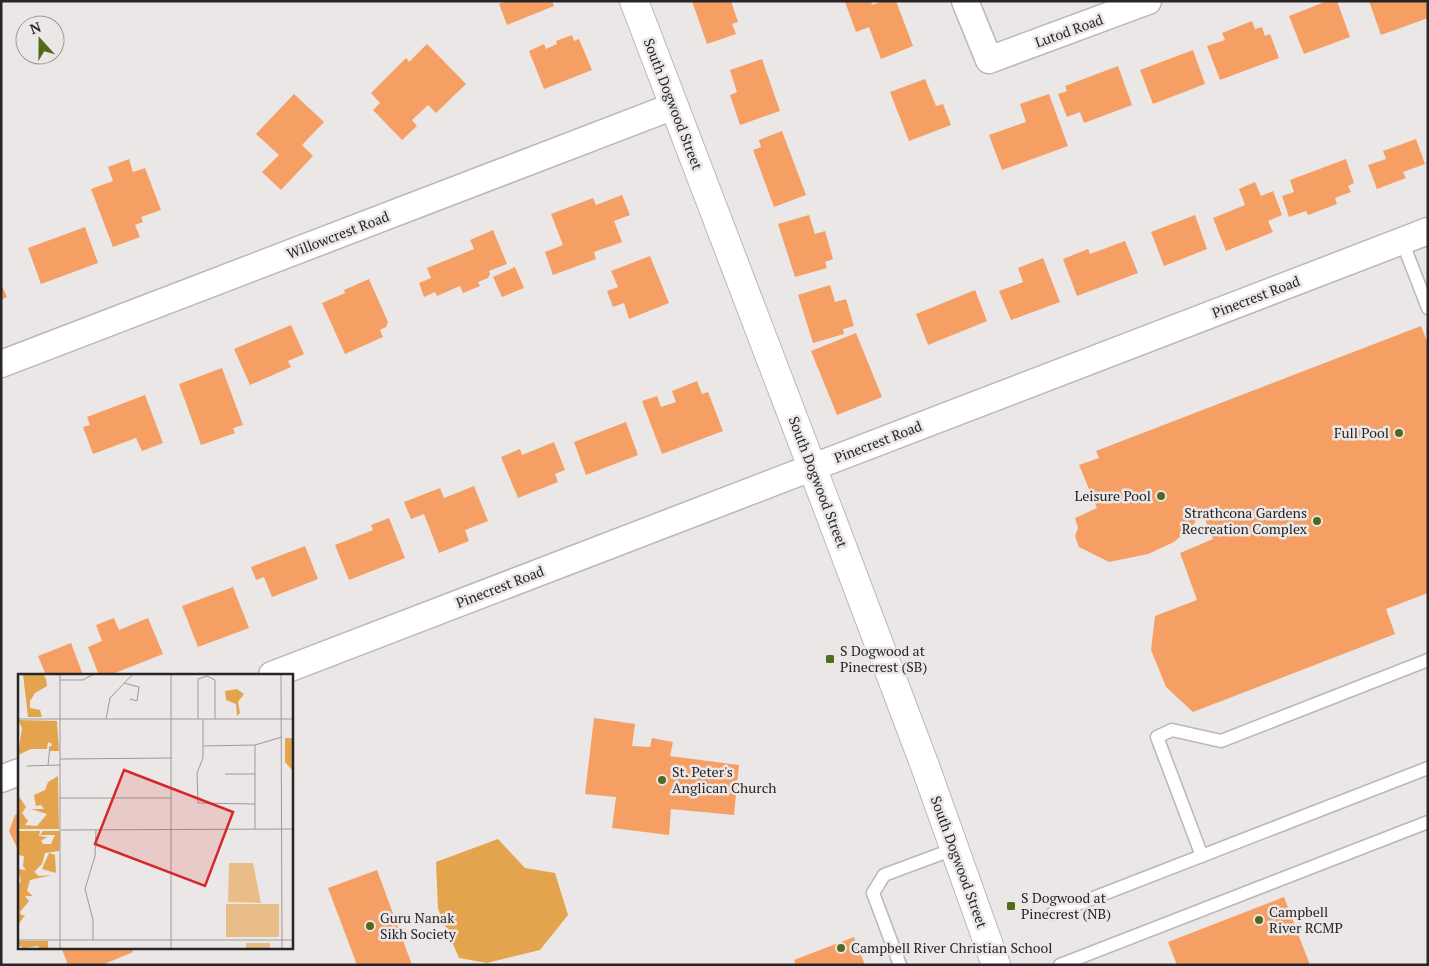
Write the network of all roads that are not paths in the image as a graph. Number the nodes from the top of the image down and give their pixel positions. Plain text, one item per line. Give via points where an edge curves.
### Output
1 (634, 1) edge
2 (966, 1) edge
3 (1148, 1) edge
4 (674, 106) junction
5 (1428, 231) edge
6 (1402, 240) junction
7 (1428, 308) edge
8 (1, 364) edge
9 (812, 467) junction
10 (1428, 660) edge
11 (275, 674) edge
12 (1428, 768) edge
13 (18, 772) edge
14 (1, 779) edge
15 (1428, 822) edge
16 (954, 849) junction
17 (1202, 856) junction
18 (1052, 914) dead end
19 (900, 965) edge
20 (996, 965) edge
21 (1060, 965) edge

1 - 4 main road, South Dogwood Street
2 - 3 street, Lutod Road via 989,60
4 - 8 street, Willowcrest Road
4 - 9 main road, South Dogwood Street
5 - 6 street, Pinecrest Road
6 - 7 lane
6 - 9 street, Pinecrest Road
9 - 11 street, Pinecrest Road
9 - 16 main road, South Dogwood Street
10 - 17 lane via 1221,741 1172,730 1157,737
12 - 17 lane
13 - 14 street
15 - 21 lane
16 - 19 lane via 884,875 873,893
16 - 20 main road, South Dogwood Street
17 - 18 lane

